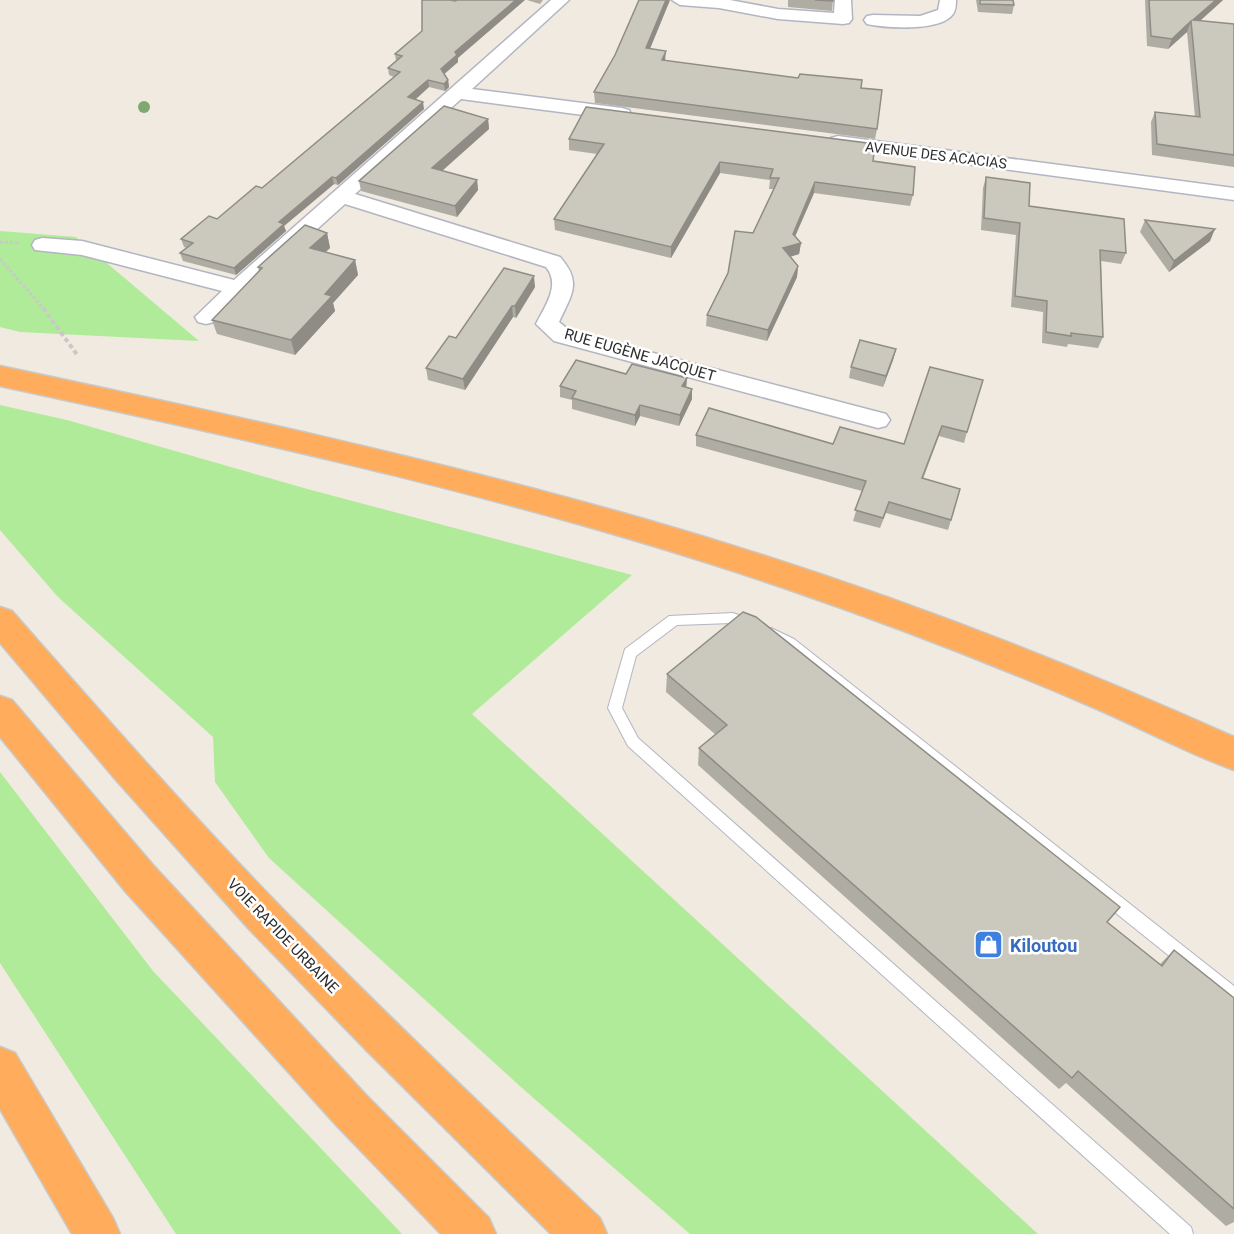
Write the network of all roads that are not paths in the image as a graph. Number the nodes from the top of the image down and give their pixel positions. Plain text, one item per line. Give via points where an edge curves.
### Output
1 (561, 0) edge
2 (680, 0) edge
3 (843, 0) edge
4 (948, 0) edge
5 (873, 20) dead end
6 (459, 93) junction
7 (638, 116) edge
8 (814, 139) edge
9 (1234, 194) edge
10 (340, 196) junction
11 (42, 245) dead end
12 (236, 288) junction
13 (206, 317) dead end
14 (0, 376) edge
15 (878, 420) dead end
16 (0, 620) edge
17 (0, 711) edge
18 (1234, 754) edge
19 (1234, 997) edge
20 (0, 1068) edge
21 (97, 1234) edge
22 (472, 1234) edge
23 (585, 1234) edge
24 (1184, 1234) edge

1 - 6 street
2 - 3 street via 843,19
4 - 5 street via 946,12 936,18 921,22
6 - 7 street
6 - 10 street
8 - 9 street, AVENUE DES ACACIAS
10 - 12 street
10 - 15 street, RUE EUGÈNE JACQUET via 553,262 562,271 565,283 547,324 562,336
11 - 12 street via 82,248
12 - 13 street
14 - 18 highway via 383,462 561,508 736,560 986,648
16 - 23 highway, VOIE RAPIDE URBAINE via 262,915 367,1023
17 - 22 highway via 140,878 329,1087
19 - 24 lane via 789,642 733,618 674,620 630,653 615,708 633,742
20 - 21 highway

